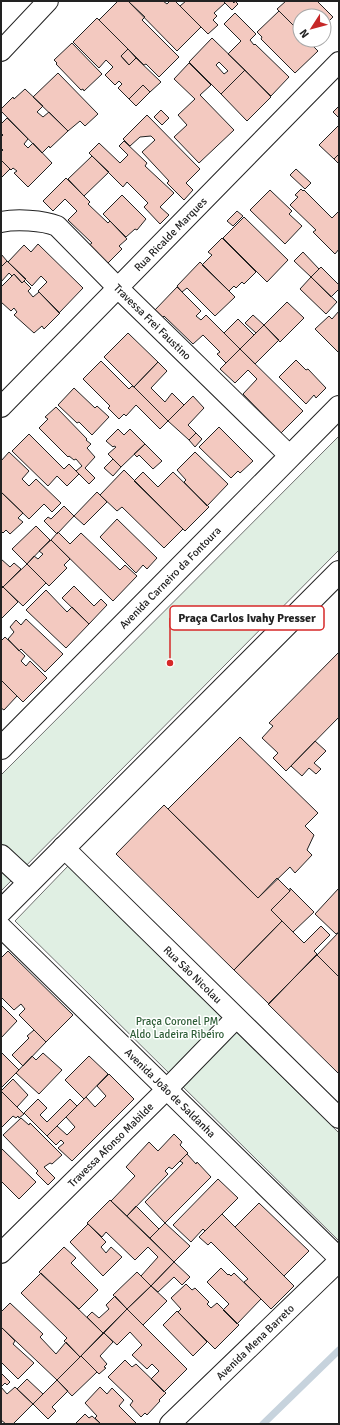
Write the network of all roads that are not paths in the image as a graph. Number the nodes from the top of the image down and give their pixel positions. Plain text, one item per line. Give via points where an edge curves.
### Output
1 (48, 1) edge
2 (1, 51) edge
3 (339, 62) edge
4 (1, 222) edge
5 (118, 288) junction
6 (1, 407) edge
7 (339, 407) edge
8 (290, 456) junction
9 (339, 572) edge
10 (1, 748) edge
11 (63, 847) junction
12 (1, 856) edge
13 (30, 882) junction
14 (1, 911) edge
15 (1, 927) edge
16 (236, 1018) junction
17 (166, 1090) junction
18 (339, 1118) edge
19 (1, 1253) edge
20 (339, 1259) edge
21 (170, 1424) edge

1 - 2 street
3 - 5 street, Rua Ricalde Marques
4 - 5 street, Travessa Frei Faustino via 45,222 56,226
5 - 6 street, Rua Ricalde Marques
5 - 8 street, Travessa Frei Faustino
7 - 8 main road, Avenida Carneiro da Fontoura
8 - 10 main road, Avenida Carneiro da Fontoura
9 - 11 main road
11 - 13 main road
11 - 16 street, Rua São Nicolau
12 - 13 main road
13 - 14 main road
15 - 17 street, Avenida João de Saldanha
16 - 17 street, Travessa Afonso Mabilde
16 - 18 street, Rua São Nicolau
17 - 19 street, Travessa Afonso Mabilde
17 - 20 street, Avenida João de Saldanha
20 - 21 street, Avenida Mena Barreto

